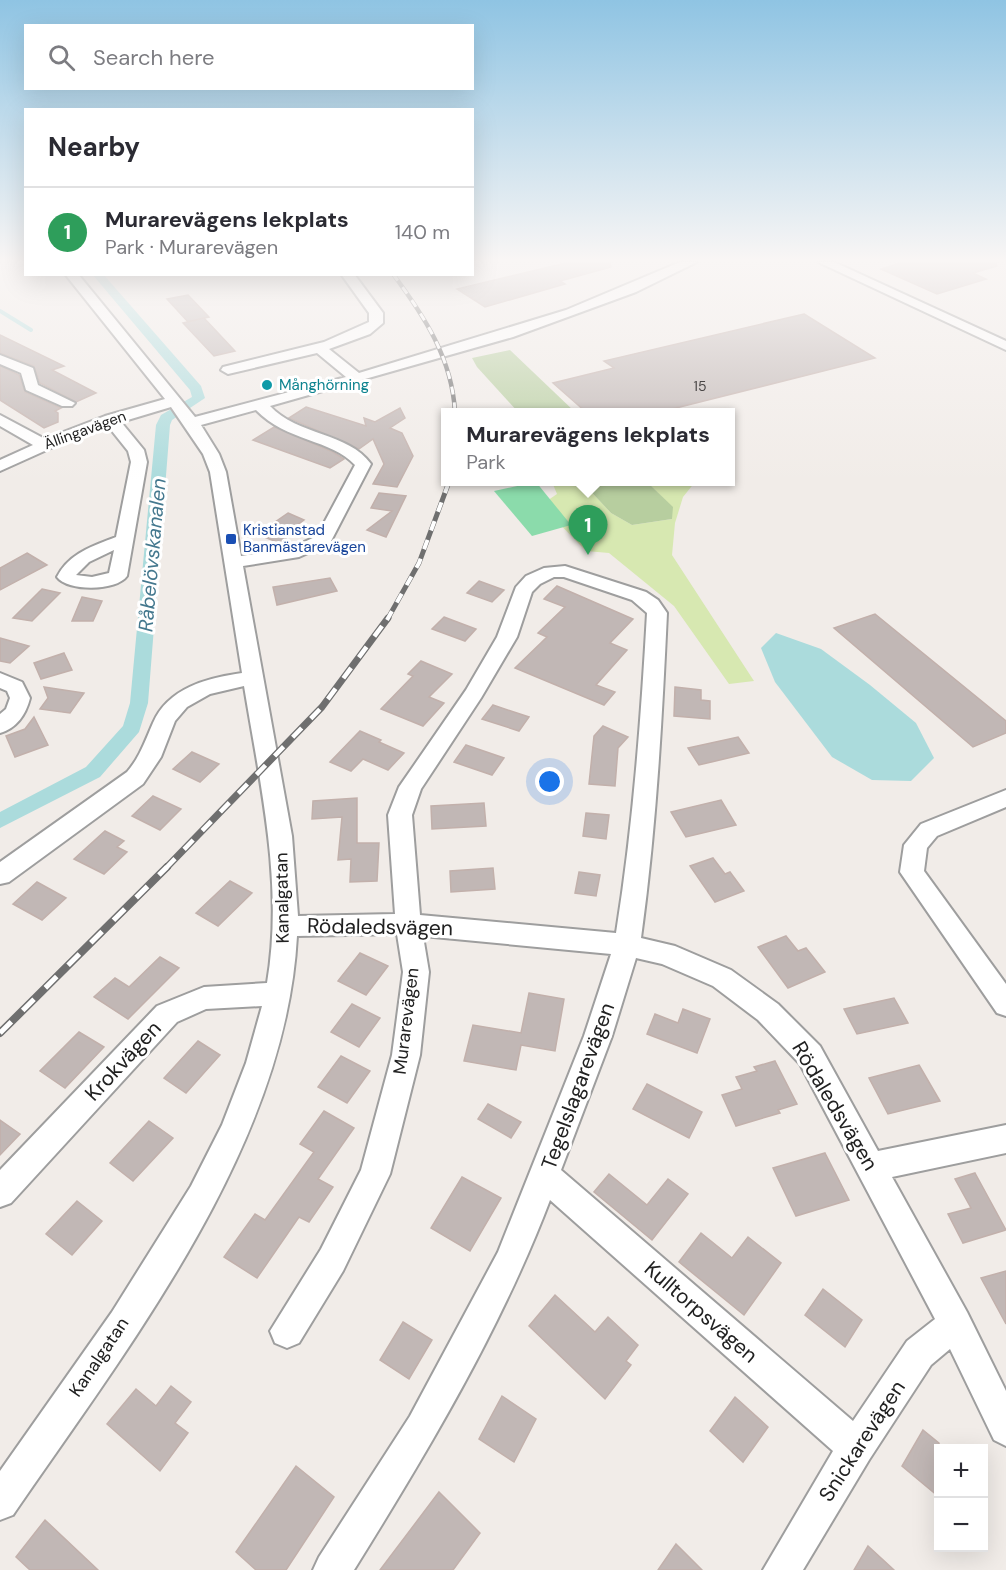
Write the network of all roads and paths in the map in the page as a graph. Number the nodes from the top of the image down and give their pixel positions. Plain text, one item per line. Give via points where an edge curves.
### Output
1 (121, 335) edge
2 (353, 335) edge
3 (496, 335) edge
4 (983, 335) edge
5 (1006, 346) edge
6 (318, 347) junction
7 (0, 359) edge
8 (228, 370) dead end
9 (355, 377) junction
10 (67, 403) dead end
11 (260, 405) junction
12 (183, 412) junction
13 (111, 419) junction
14 (0, 420) edge
15 (44, 445) junction
16 (0, 465) edge
17 (125, 540) dead end
18 (235, 562) junction
19 (604, 583) joint
20 (252, 678) junction
21 (0, 680) edge
22 (0, 726) edge
23 (1006, 798) edge
24 (0, 875) edge
25 (408, 924) junction
26 (285, 926) junction
27 (627, 945) junction
28 (278, 994) junction
29 (1006, 1005) edge
30 (1006, 1139) edge
31 (872, 1167) junction
32 (545, 1176) junction
33 (0, 1192) edge
34 (955, 1324) junction
35 (287, 1331) dead end
36 (1006, 1428) edge
37 (856, 1447) junction
38 (0, 1502) edge
39 (332, 1570) edge
40 (782, 1570) edge

1 - 12 street, Kanalgatan
2 - 6 street
3 - 9 street, Ällingavägen
4 - 5 street
6 - 8 street
6 - 9 street
7 - 10 street via 28,371 31,387 37,391
9 - 11 street, Ällingavägen
11 - 12 street, Ällingavägen
11 - 18 street via 284,428 348,451 363,464 324,539 316,546
12 - 13 street, Ällingavägen
12 - 18 street, Kanalgatan via 211,454 218,472
13 - 15 street, Ällingavägen
13 - 17 street via 136,450 139,462
14 - 15 street
15 - 16 street, Ällingavägen
18 - 20 street, Kanalgatan
19 - 25 street, Murarevägen via 565,571 549,572 533,580 523,591 507,637 474,693 410,787 400,815
19 - 27 street, Tegelslagarevägen via 639,596 657,613 639,866
20 - 24 street via 218,684 180,702 165,720 151,758 135,778
20 - 26 street, Kanalgatan via 280,836
21 - 22 street via 15,687 20,698 16,712
23 - 29 street via 929,830 916,845 912,872
25 - 26 street, Rödaledsvägen
25 - 27 street, Rödaledsvägen
25 - 35 street, Murarevägen via 416,972 406,1055 375,1174 332,1260
26 - 28 street, Kanalgatan
27 - 31 street, Rödaledsvägen via 666,954 707,970 768,1011 810,1056
27 - 32 street, Tegelslagarevägen via 598,1036
28 - 33 street, Krokvägen via 204,998 167,1014
28 - 38 street, Kanalgatan via 260,1064 231,1136 186,1224
30 - 31 street
31 - 34 street, Rödaledsvägen
32 - 37 street, Kulltorpsvägen
32 - 39 street, Tegelslagarevägen via 510,1262 422,1428
34 - 36 street, Rödaledsvägen
34 - 37 street, Snickarevägen via 919,1353
37 - 40 street, Snickarevägen

